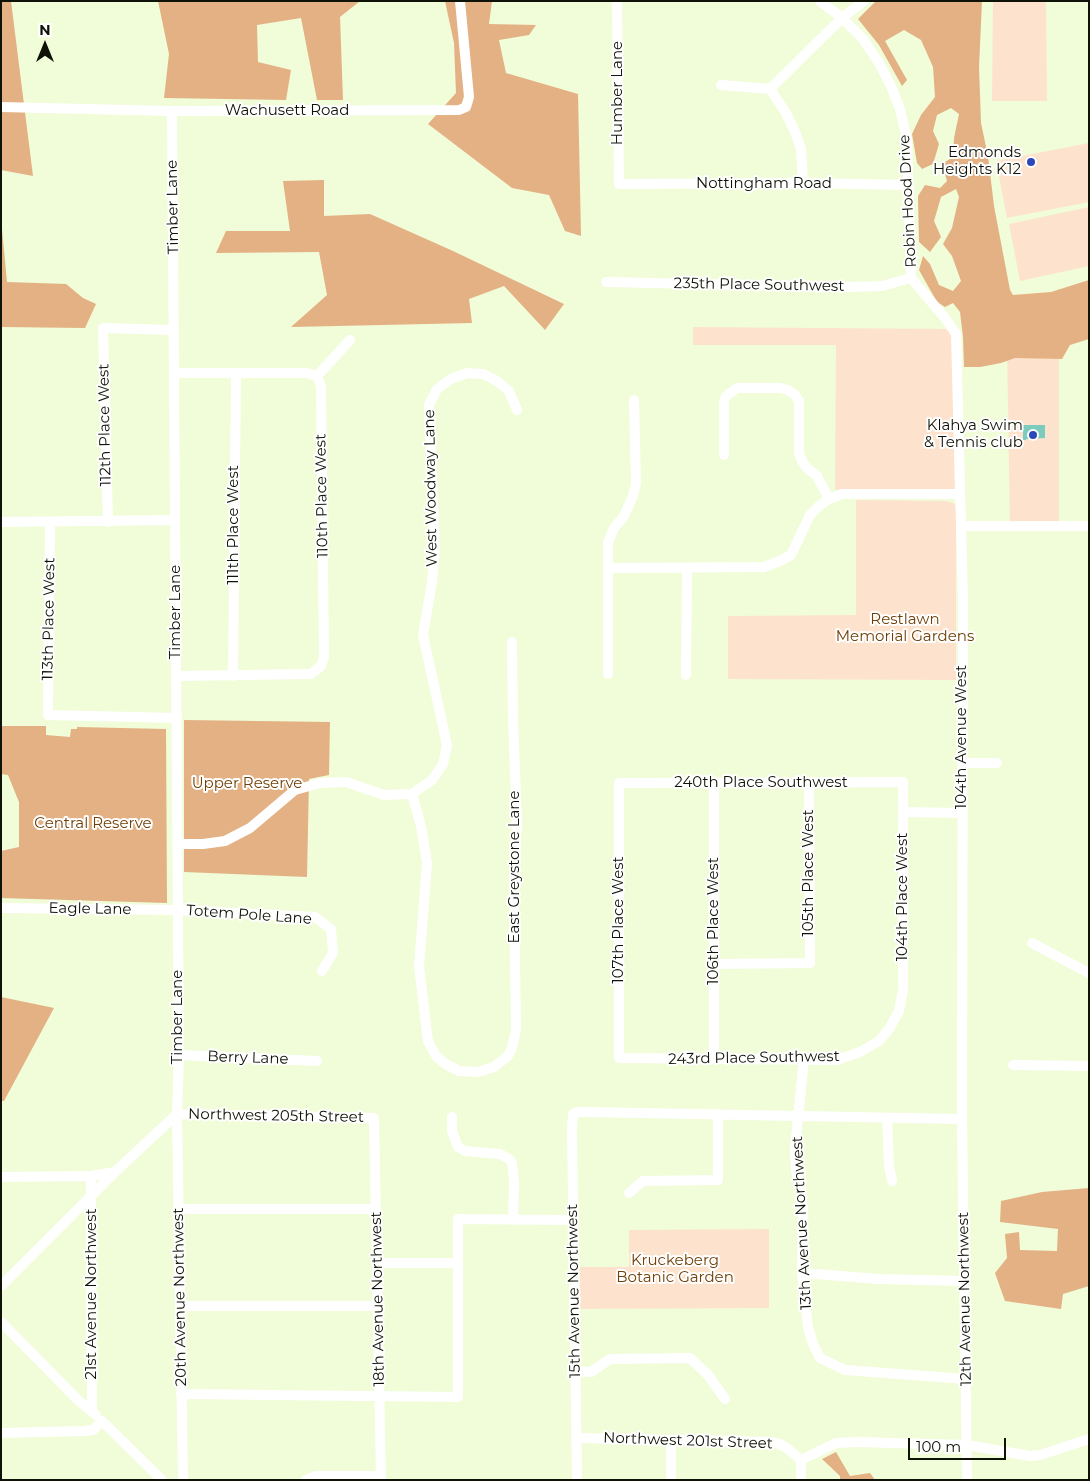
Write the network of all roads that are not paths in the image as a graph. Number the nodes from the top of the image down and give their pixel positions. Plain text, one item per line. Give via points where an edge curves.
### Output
1 (460, 1) edge
2 (617, 1) edge
3 (820, 1) edge
4 (864, 1) edge
5 (842, 18) junction
6 (721, 85) dead end
7 (770, 89) junction
8 (1, 107) edge
9 (172, 111) junction
10 (803, 183) junction
11 (619, 184) joint
12 (909, 185) junction
13 (911, 278) junction
14 (606, 282) dead end
15 (174, 330) junction
16 (350, 340) dead end
17 (958, 356) joint
18 (174, 373) junction
19 (236, 373) junction
20 (317, 376) junction
21 (634, 400) dead end
22 (517, 410) dead end
23 (724, 455) dead end
24 (960, 494) junction
25 (829, 499) junction
26 (175, 520) junction
27 (1, 522) edge
28 (50, 522) junction
29 (108, 522) junction
30 (962, 526) junction
31 (1089, 526) edge
32 (608, 568) junction
33 (687, 568) junction
34 (512, 642) dead end
35 (608, 674) dead end
36 (686, 675) dead end
37 (176, 676) junction
38 (233, 676) junction
39 (177, 718) junction
40 (962, 763) junction
41 (997, 763) dead end
42 (903, 782) joint
43 (619, 783) joint
44 (714, 783) junction
45 (809, 783) junction
46 (412, 794) junction
47 (903, 812) junction
48 (962, 813) junction
49 (178, 844) junction
50 (1, 908) edge
51 (178, 910) junction
52 (1032, 943) dead end
53 (714, 964) junction
54 (322, 971) dead end
55 (1089, 973) edge
56 (899, 1011) joint
57 (179, 1055) junction
58 (619, 1058) joint
59 (714, 1059) junction
60 (804, 1059) junction
61 (317, 1060) dead end
62 (1013, 1065) dead end
63 (1089, 1066) edge
64 (177, 1114) junction
65 (718, 1114) junction
66 (798, 1116) junction
67 (452, 1117) dead end
68 (374, 1118) joint
69 (887, 1118) junction
70 (962, 1119) junction
71 (115, 1172) junction
72 (91, 1176) junction
73 (1, 1177) edge
74 (892, 1181) dead end
75 (630, 1193) dead end
76 (92, 1195) junction
77 (178, 1209) junction
78 (376, 1210) junction
79 (514, 1220) junction
80 (573, 1220) junction
81 (458, 1263) junction
82 (377, 1264) junction
83 (802, 1273) junction
84 (964, 1281) junction
85 (1, 1286) edge
86 (180, 1306) junction
87 (378, 1306) junction
88 (1, 1322) edge
89 (575, 1371) junction
90 (966, 1379) junction
91 (181, 1394) junction
92 (380, 1396) junction
93 (724, 1399) dead end
94 (92, 1412) junction
95 (102, 1421) junction
96 (1, 1433) edge
97 (576, 1438) junction
98 (1089, 1439) edge
99 (670, 1440) junction
100 (967, 1445) junction
101 (801, 1460) junction
102 (381, 1478) edge
103 (162, 1480) edge
104 (183, 1480) edge
105 (306, 1480) edge
106 (577, 1480) edge
107 (671, 1480) edge
108 (801, 1480) edge
109 (967, 1480) edge

1 - 9 street, Wachusett Road via 469,97 466,107 459,110
2 - 11 street, Humber Lane
3 - 5 street, Robin Hood Drive
4 - 5 street
5 - 7 street
5 - 12 street, Robin Hood Drive via 863,39 891,86 907,140
6 - 7 street
7 - 10 street via 795,132 801,150
8 - 9 street, Wachusett Road
9 - 15 street, Timber Lane
10 - 11 street, Nottingham Road
10 - 12 street, Nottingham Road
12 - 13 street, Robin Hood Drive
13 - 14 street, 235th Place Southwest via 882,286 847,287
13 - 17 street, Robin Hood Drive via 956,334
15 - 18 street, Timber Lane
15 - 29 street, 112th Place West via 103,328
16 - 20 street
17 - 24 street, 104th Avenue West
18 - 19 street
18 - 26 street, Timber Lane
19 - 20 street via 307,373
19 - 38 street, 111th Place West
20 - 38 street, 110th Place West via 321,386 324,657 321,666 311,674
21 - 32 street via 636,483 624,516 608,542
22 - 46 street, West Woodway Lane via 509,391 498,381 483,374 467,373 436,389 429,405 435,548 423,636 447,745 442,764 432,780
23 - 25 street via 726,396 738,388 788,390 799,401 798,440 802,461 817,476
24 - 25 street via 842,494
24 - 30 street, 104th Avenue West
25 - 33 street via 810,515 791,555 780,561 764,567
26 - 29 street
26 - 37 street, Timber Lane
27 - 28 street
28 - 29 street
28 - 39 street, 113th Place West via 48,715
30 - 31 street
30 - 40 street, 104th Avenue West
32 - 33 street
32 - 35 street
33 - 36 street
34 - 46 street, East Greystone Lane via 517,823 514,882 516,1030 508,1056 494,1067 478,1072 459,1071 444,1063 428,1042 419,967 427,863
37 - 38 street
37 - 39 street, Timber Lane
39 - 49 street, Timber Lane
40 - 41 street
40 - 48 street, 104th Avenue West
42 - 45 street, 240th Place Southwest
42 - 47 street, 104th Place West
43 - 44 street, 240th Place Southwest
43 - 58 street, 107th Place West
44 - 45 street, 240th Place Southwest
44 - 53 street, 106th Place West
45 - 53 street, 105th Place West via 810,964
46 - 49 street via 384,795 346,782 320,782 295,790 250,828 225,841
47 - 48 street
47 - 56 street, 104th Place West via 903,990
48 - 70 street, 104th Avenue West
49 - 51 street, Timber Lane
50 - 51 street, Eagle Lane
51 - 54 street, Totem Pole Lane via 315,917 331,929 333,953
51 - 57 street, Timber Lane
52 - 55 street
53 - 59 street, 106th Place West
56 - 60 street, 243rd Place Southwest via 879,1041 860,1052 837,1060
57 - 61 street, Berry Lane
57 - 64 street, Timber Lane
58 - 59 street, 243rd Place Southwest
59 - 60 street, 243rd Place Southwest
60 - 66 street
62 - 63 street
64 - 68 street, Northwest 205th Street
64 - 71 street
64 - 77 street, 20th Avenue Northwest
65 - 66 street
65 - 75 street via 718,1180 643,1181
65 - 80 street, 15th Avenue Northwest via 573,1114
66 - 69 street
66 - 83 street, 13th Avenue Northwest via 795,1147 803,1209
67 - 79 street via 452,1131 458,1147 465,1151 500,1154 510,1159
68 - 78 street, 18th Avenue Northwest
69 - 70 street
69 - 74 street
70 - 84 street, 12th Avenue Northwest
71 - 72 street
71 - 76 street
72 - 73 street
72 - 76 street, 21st Avenue Northwest
76 - 85 street
76 - 94 street, 21st Avenue Northwest
77 - 78 street
77 - 86 street, 20th Avenue Northwest
78 - 82 street, 18th Avenue Northwest
79 - 80 street
79 - 81 street via 458,1219
80 - 89 street, 15th Avenue Northwest
81 - 82 street
81 - 92 street via 458,1397
82 - 87 street, 18th Avenue Northwest
83 - 84 street
83 - 90 street, 13th Avenue Northwest via 808,1328 820,1358 845,1370
84 - 90 street, 12th Avenue Northwest
86 - 87 street
86 - 91 street, 20th Avenue Northwest
87 - 92 street, 18th Avenue Northwest
88 - 94 street
89 - 93 street via 591,1372 610,1359 690,1358 708,1375
89 - 97 street, 15th Avenue Northwest
90 - 100 street, 12th Avenue Northwest
91 - 92 street
91 - 104 street, 20th Avenue Northwest
92 - 102 street, 18th Avenue Northwest
94 - 95 street
95 - 96 street via 93,1430 78,1432
95 - 103 street
97 - 99 street, Northwest 201st Street
97 - 106 street, 15th Avenue Northwest
98 - 100 street via 1030,1456
99 - 101 street, Northwest 201st Street via 770,1442 780,1444
99 - 107 street
100 - 101 street via 843,1443
100 - 109 street, 12th Avenue Northwest
101 - 108 street
102 - 105 street via 316,1476

